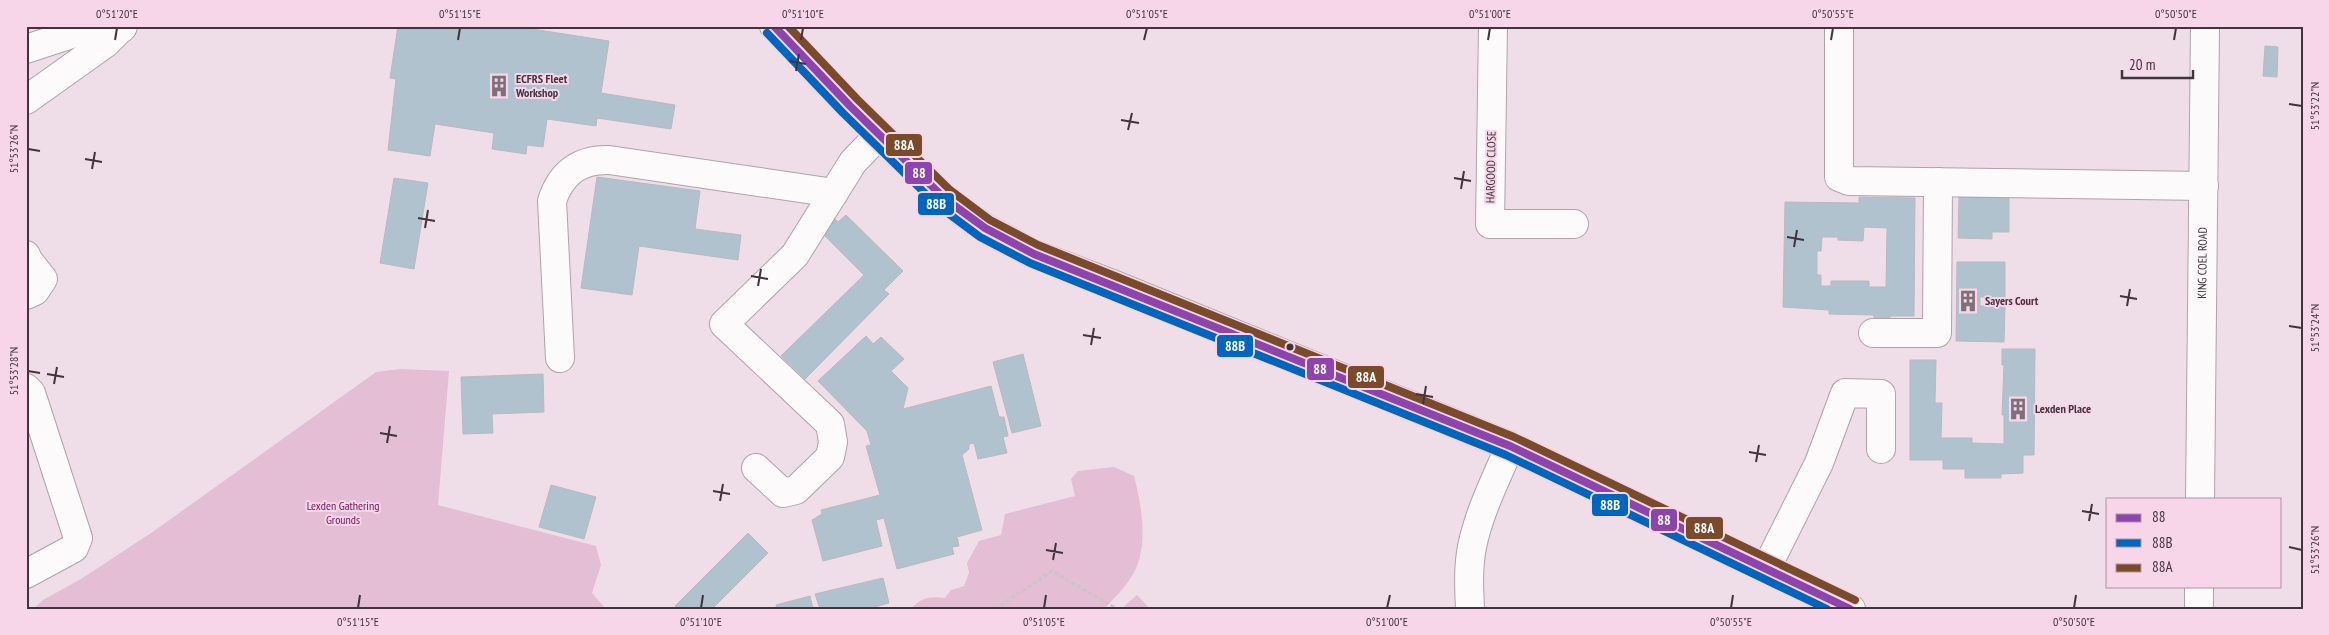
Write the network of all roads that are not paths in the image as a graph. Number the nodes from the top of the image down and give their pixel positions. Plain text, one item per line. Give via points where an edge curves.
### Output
1 (774, 26) edge
2 (1493, 26) edge
3 (1839, 26) edge
4 (2205, 26) edge
5 (122, 27) edge
6 (26, 49) edge
7 (26, 100) edge
8 (879, 134) junction
9 (1938, 182) junction
10 (2204, 186) junction
11 (834, 192) junction
12 (1574, 224) dead end
13 (26, 255) edge
14 (26, 295) edge
15 (1873, 333) dead end
16 (560, 358) dead end
17 (26, 388) edge
18 (1510, 446) junction
19 (1881, 449) dead end
20 (756, 468) dead end
21 (2200, 498) edge
22 (1767, 568) junction
23 (26, 574) edge
24 (2199, 588) edge
25 (1470, 609) edge
26 (1851, 609) edge
27 (2199, 609) edge

1 - 8 street
2 - 12 street, HARGOOD CLOSE via 1490,224
3 - 9 street via 1839,177 1849,181
4 - 10 street, KING COEL ROAD
5 - 6 street via 78,32
5 - 7 street via 106,43
8 - 11 street via 853,162
8 - 18 street via 944,198 985,228 1034,254
9 - 10 street
9 - 15 street via 1937,334
10 - 21 street, KING COEL ROAD
11 - 16 street via 609,160 594,159 580,165 560,182 552,201
11 - 20 street via 795,256 724,324 830,424 833,442 830,457 796,490 783,493
13 - 14 street via 43,279 36,291
17 - 23 street via 31,393 78,538 74,548
18 - 22 street
18 - 25 street via 1481,513 1472,547
19 - 22 street via 1882,394 1845,393 1819,463
22 - 26 street
24 - 27 street

